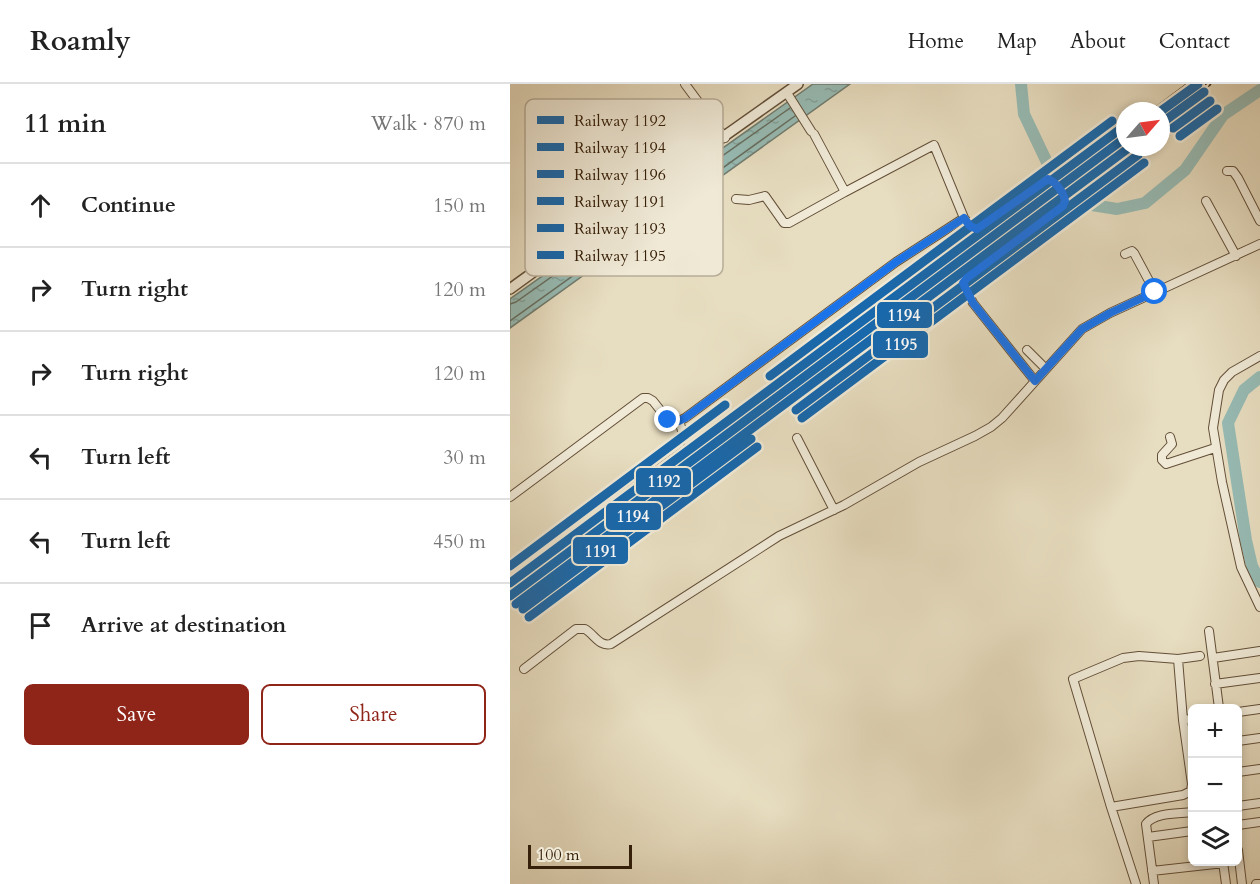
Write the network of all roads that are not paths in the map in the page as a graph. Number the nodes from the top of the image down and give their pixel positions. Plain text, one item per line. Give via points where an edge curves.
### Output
1 (685, 84) edge
2 (798, 84) edge
3 (789, 96) junction
4 (696, 99) edge
5 (723, 135) edge
6 (725, 138) joint
7 (1227, 171) dead end
8 (845, 192) junction
9 (736, 199) dead end
10 (1206, 201) dead end
11 (964, 218) junction
12 (1260, 221) edge
13 (1260, 244) edge
14 (1125, 254) dead end
15 (1236, 256) junction
16 (529, 276) edge
17 (510, 290) edge
18 (1155, 292) junction
19 (1026, 350) dead end
20 (1260, 356) edge
21 (1046, 369) junction
22 (1035, 381) junction
23 (679, 421) junction
24 (1170, 436) dead end
25 (797, 438) dead end
26 (1215, 448) junction
27 (510, 497) edge
28 (834, 510) junction
29 (510, 564) edge
30 (1260, 607) edge
31 (1209, 631) dead end
32 (1260, 651) edge
33 (1200, 656) dead end
34 (1213, 658) junction
35 (1178, 659) junction
36 (524, 669) dead end
37 (1260, 678) edge
38 (1215, 684) junction
39 (1218, 704) edge
40 (1260, 709) edge
41 (1242, 711) edge
42 (1184, 720) junction
43 (1188, 720) edge
44 (1260, 738) edge
45 (1242, 740) edge
46 (1260, 769) edge
47 (1242, 771) edge
48 (1260, 803) edge
49 (1242, 805) edge
50 (1111, 807) junction
51 (1188, 813) edge
52 (1260, 822) edge
53 (1242, 824) edge
54 (1188, 832) edge
55 (1148, 837) junction
56 (1192, 866) edge
57 (1224, 866) edge
58 (1240, 866) edge
59 (1152, 871) junction
60 (1136, 884) edge
61 (1154, 884) edge
62 (1226, 884) edge
63 (1242, 884) edge

1 - 4 street
2 - 3 street
3 - 6 street
3 - 8 street
5 - 6 street
7 - 12 street via 1233,171 1238,178
8 - 9 street via 784,224 765,196
8 - 11 street via 934,145
10 - 15 street
11 - 22 street via 977,229 1048,179 1065,197 1063,206 963,283 973,303
11 - 23 street via 896,262
13 - 15 street
14 - 18 street via 1134,253
15 - 18 street
16 - 17 street
18 - 21 street via 1082,329
19 - 21 street
20 - 26 street via 1232,372 1219,390 1213,428
21 - 22 street
22 - 28 street via 991,427
23 - 27 street via 668,420 654,401 643,398
23 - 29 street via 683,431 680,443
24 - 26 street via 1172,444 1162,455 1166,464
25 - 28 street
26 - 30 street via 1241,567
28 - 36 street via 779,536 611,644 605,646 585,629 576,629
31 - 34 street
32 - 34 street
33 - 35 street
34 - 38 street
35 - 42 street
35 - 50 street via 1123,658 1073,678
37 - 38 street
38 - 39 street
40 - 41 street
42 - 43 street
42 - 50 street via 1191,791
44 - 45 street
46 - 47 street
48 - 49 street
50 - 60 street
51 - 55 street via 1150,819 1146,824
52 - 53 street
54 - 55 street
55 - 59 street
56 - 59 street
57 - 62 street
58 - 63 street
59 - 61 street

